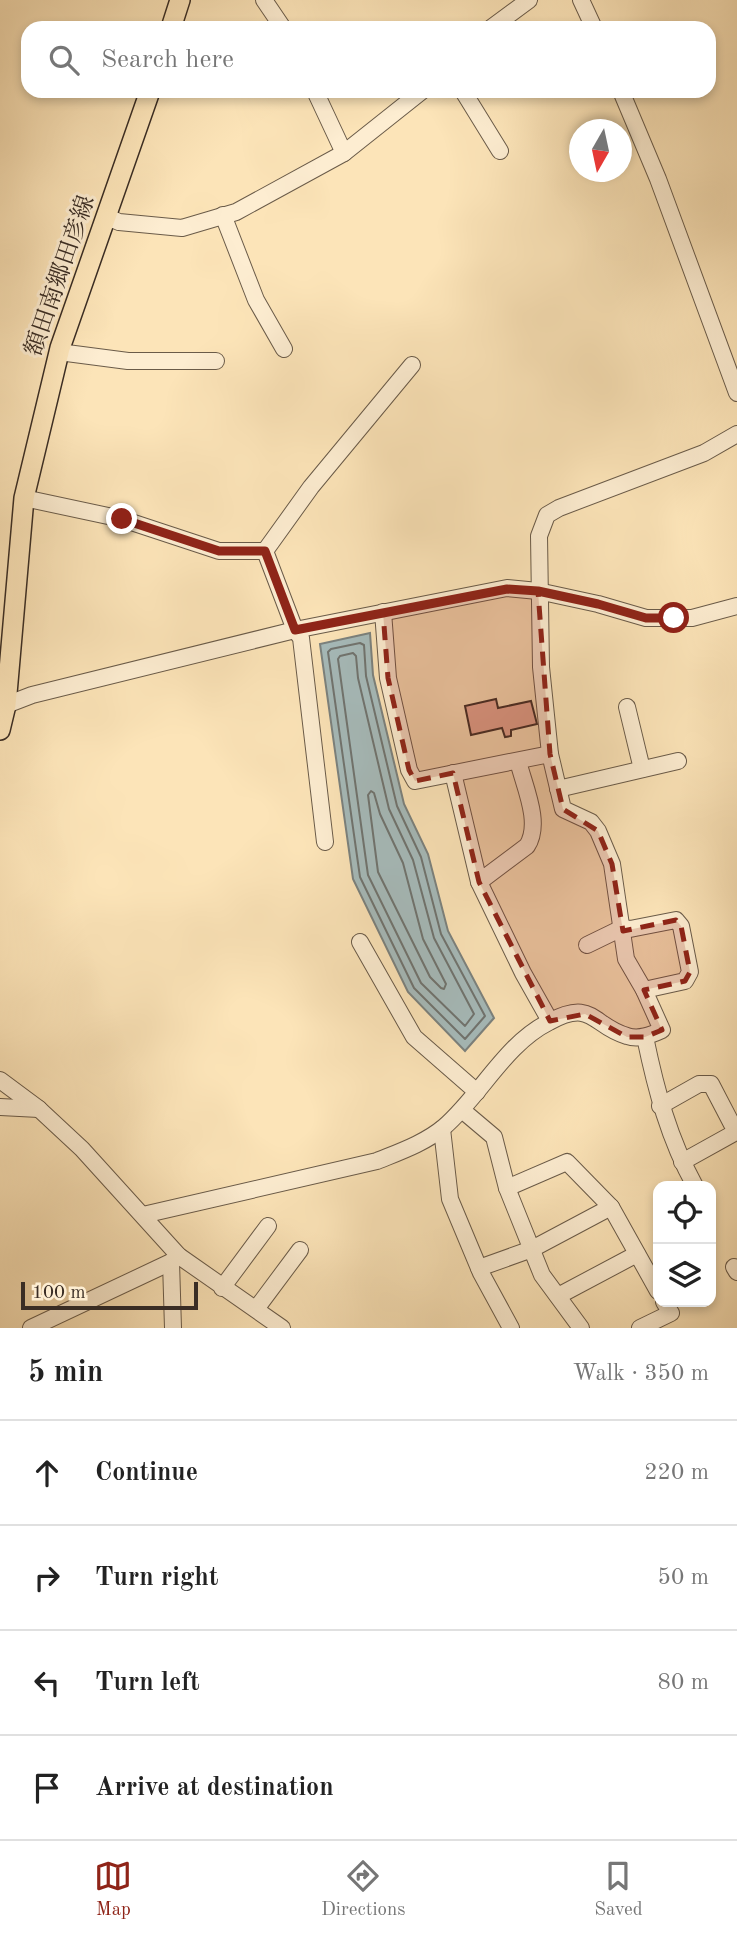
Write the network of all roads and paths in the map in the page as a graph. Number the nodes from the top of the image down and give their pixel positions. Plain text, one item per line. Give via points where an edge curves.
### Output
1 (180, 0) edge
2 (264, 0) edge
3 (529, 0) edge
4 (581, 0) edge
5 (173, 21) edge
6 (278, 21) edge
7 (500, 21) edge
8 (591, 21) edge
9 (148, 98) edge
10 (318, 98) edge
11 (413, 98) edge
12 (467, 98) edge
13 (624, 98) edge
14 (500, 150) dead end
15 (344, 153) junction
16 (223, 215) junction
17 (107, 218) junction
18 (284, 349) dead end
19 (59, 352) junction
20 (216, 361) dead end
21 (412, 365) dead end
22 (737, 393) edge
23 (737, 434) edge
24 (24, 498) junction
25 (265, 551) junction
26 (538, 591) junction
27 (737, 606) edge
28 (383, 612) junction
29 (295, 630) junction
30 (6, 705) junction
31 (627, 707) dead end
32 (0, 730) edge
33 (551, 754) junction
34 (518, 761) junction
35 (678, 761) dead end
36 (642, 769) junction
37 (453, 773) junction
38 (558, 789) junction
39 (325, 842) dead end
40 (479, 882) junction
41 (622, 928) junction
42 (360, 942) dead end
43 (587, 945) dead end
44 (644, 989) junction
45 (550, 1021) junction
46 (645, 1037) junction
47 (0, 1080) edge
48 (477, 1092) junction
49 (660, 1105) junction
50 (0, 1107) edge
51 (38, 1109) junction
52 (462, 1110) junction
53 (442, 1129) junction
54 (682, 1162) junction
55 (692, 1181) edge
56 (507, 1188) junction
57 (611, 1207) junction
58 (143, 1215) junction
59 (268, 1226) dead end
60 (532, 1249) junction
61 (300, 1250) dead end
62 (638, 1254) junction
63 (175, 1259) junction
64 (479, 1268) junction
65 (653, 1282) edge
66 (222, 1288) junction
67 (558, 1296) junction
68 (667, 1307) edge
69 (256, 1310) junction
70 (31, 1328) edge
71 (173, 1328) edge
72 (282, 1328) edge
73 (511, 1328) edge
74 (581, 1328) edge
75 (640, 1328) edge

1 - 5 main road
2 - 6 street
3 - 7 street
4 - 8 street
9 - 17 main road, 額田南郷田彦線
10 - 15 street
11 - 15 street
12 - 14 street
13 - 22 street
15 - 16 street
16 - 17 street via 182,228
16 - 18 street via 256,300
17 - 19 main road, 額田南郷田彦線
19 - 20 street via 128,361
19 - 24 main road, 額田南郷田彦線
21 - 25 street via 311,487
23 - 26 street via 704,453 547,515 539,536
24 - 25 street via 122,519 219,551
24 - 30 main road, 額田南郷田彦線
25 - 29 street
26 - 27 street via 646,618 692,618
26 - 28 street via 507,589
26 - 33 street
28 - 29 street
28 - 37 street via 388,678 409,770 415,781
29 - 30 street
29 - 39 street via 301,638
30 - 32 main road, 額田南郷田彦線
31 - 36 street
33 - 34 street
33 - 38 street
34 - 37 street
34 - 40 street via 534,824 533,838
35 - 36 street
36 - 38 street
37 - 40 street
38 - 41 street via 563,809 591,822 598,831 612,864
40 - 45 street
41 - 43 street
41 - 44 street via 626,959
41 - 44 street via 676,919 681,926 690,972 685,981
42 - 48 street via 414,1037
44 - 46 street via 662,1030
45 - 46 street via 570,1013 585,1014 627,1037
45 - 48 street via 527,1034
46 - 49 street
47 - 51 street
48 - 52 street
49 - 54 street
49 - 54 street via 699,1084 711,1084 736,1132
50 - 51 street
51 - 58 street
52 - 53 street
52 - 56 street via 494,1137
53 - 58 street via 377,1161
53 - 64 street via 450,1199
54 - 55 street
56 - 57 street via 567,1162
56 - 60 street
57 - 60 street
57 - 62 street
58 - 63 street
59 - 66 street
60 - 64 street
60 - 67 street via 542,1275
61 - 69 street
62 - 65 street
62 - 67 street
63 - 66 street
63 - 70 street
63 - 71 street
64 - 73 street
66 - 69 street
67 - 74 street
68 - 75 street via 671,1313
69 - 72 street

